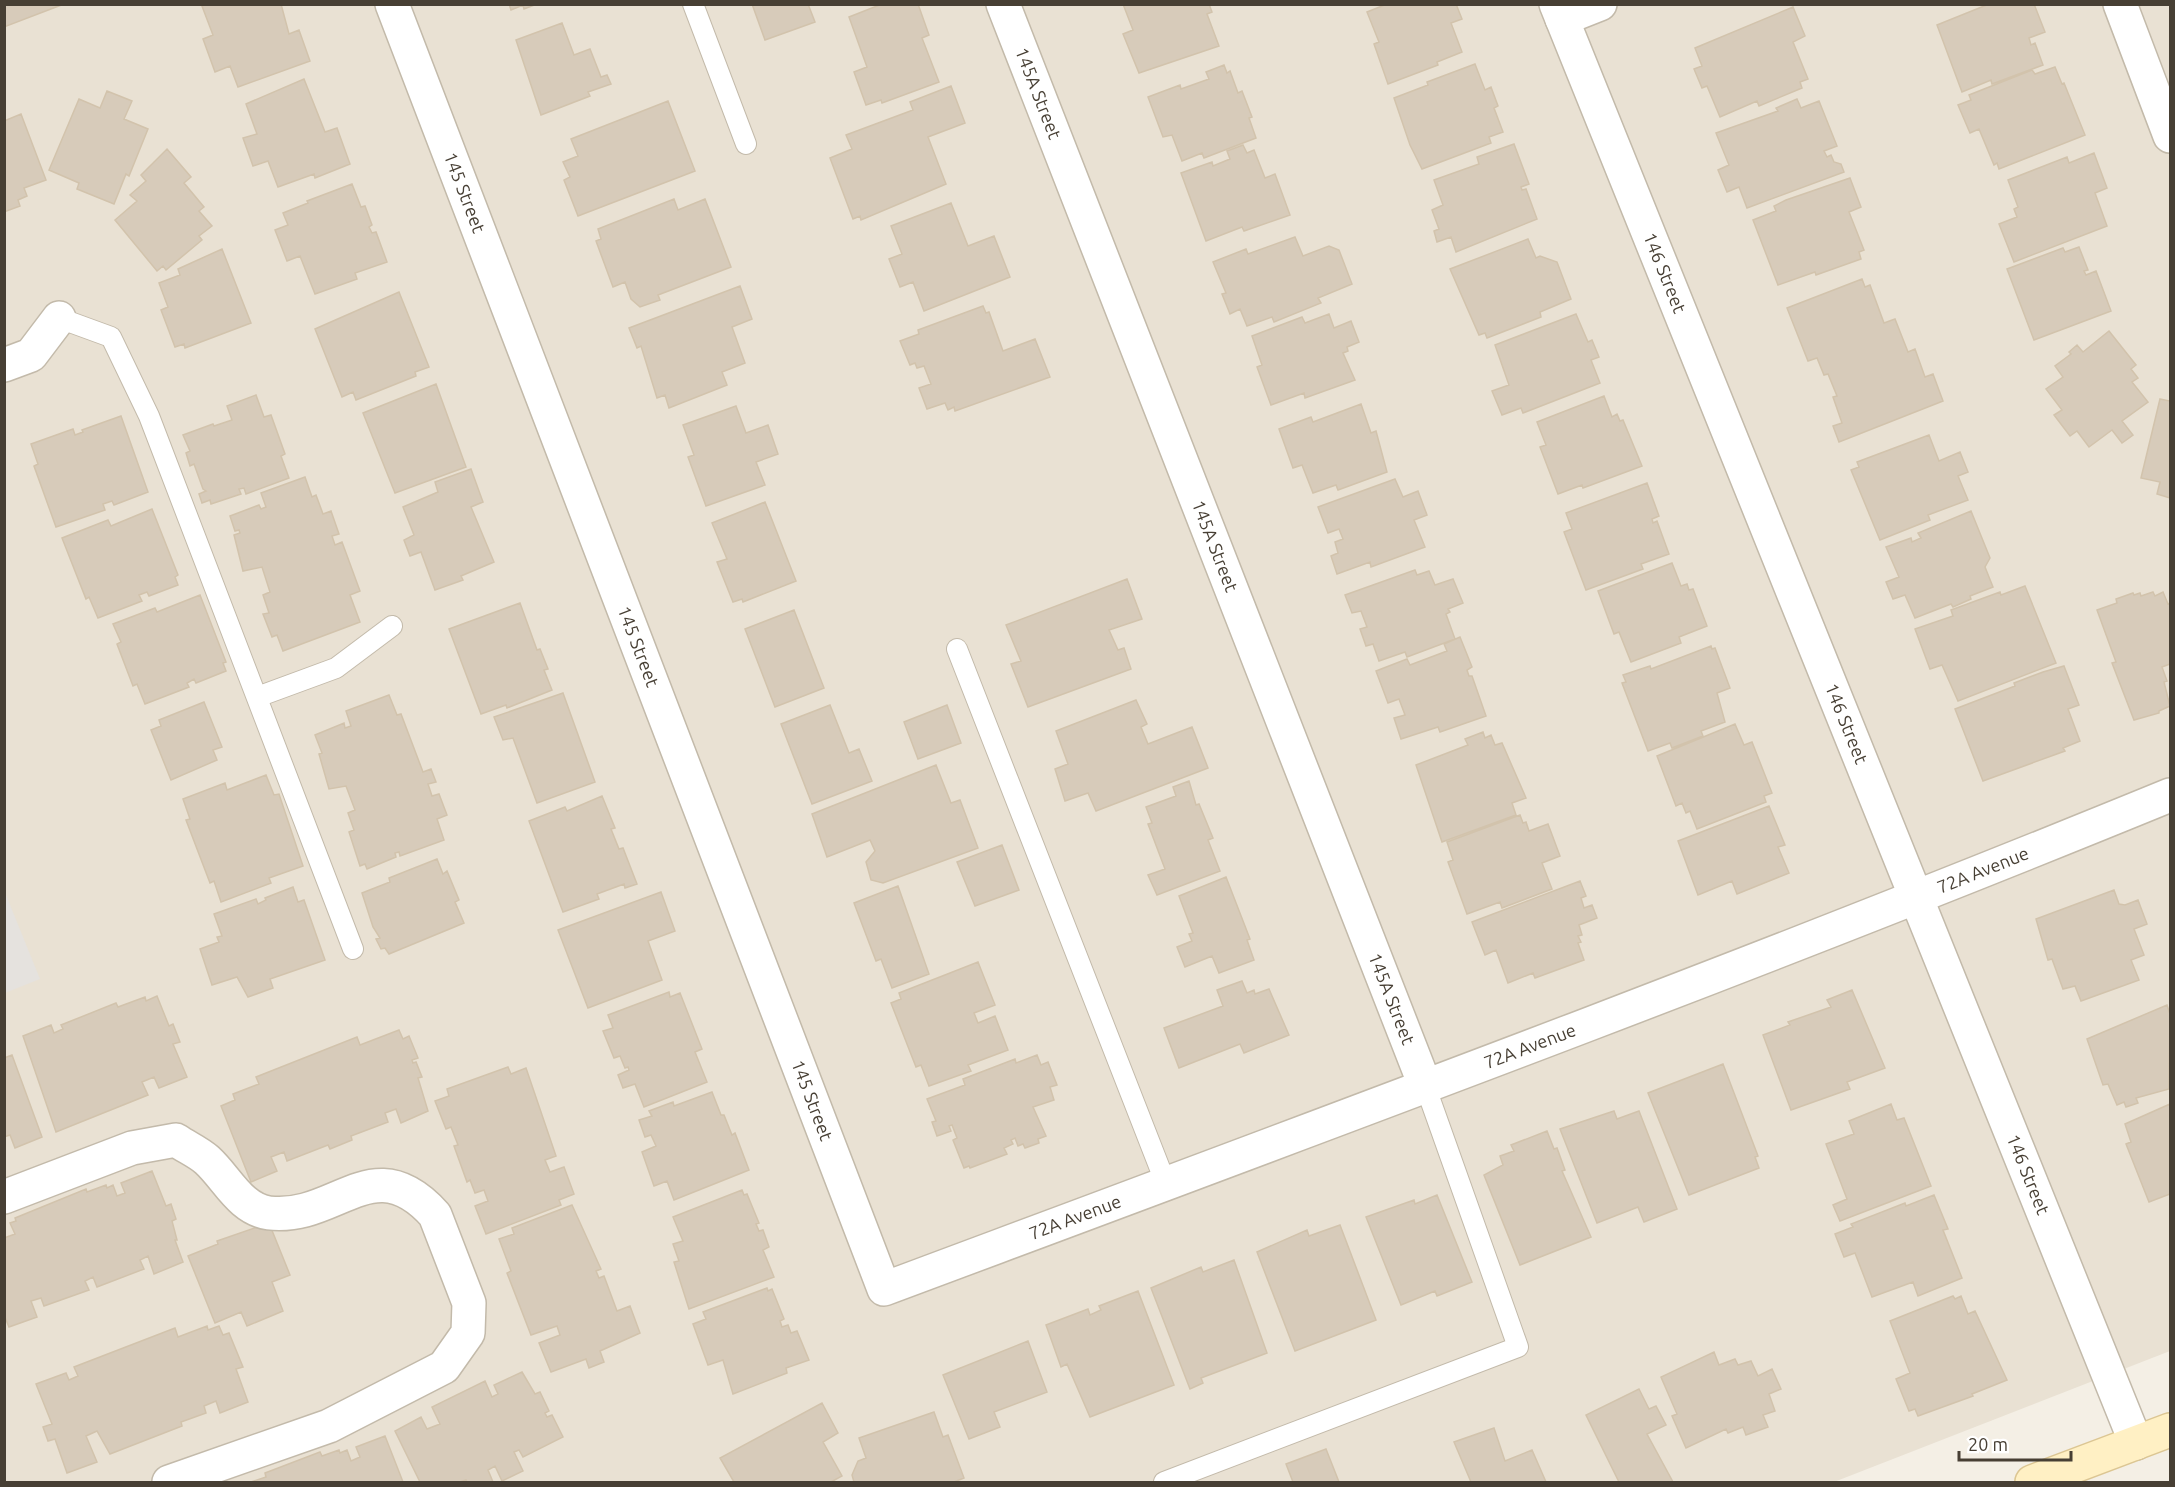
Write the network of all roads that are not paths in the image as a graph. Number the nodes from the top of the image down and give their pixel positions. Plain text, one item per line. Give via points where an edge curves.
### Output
1 (392, 4) edge
2 (693, 4) edge
3 (1003, 4) edge
4 (1600, 4) edge
5 (2120, 4) edge
6 (1559, 12) edge
7 (2170, 136) edge
8 (746, 144) dead end
9 (59, 318) joint
10 (4, 365) edge
11 (392, 626) dead end
12 (957, 649) dead end
13 (257, 697) junction
14 (2170, 795) edge
15 (1916, 899) junction
16 (353, 949) dead end
17 (1425, 1088) junction
18 (1166, 1184) junction
19 (4, 1197) edge
20 (884, 1288) joint
21 (2170, 1430) edge
22 (2136, 1443) junction
23 (169, 1482) edge
24 (1164, 1482) edge
25 (2032, 1482) edge

1 - 20 street, 145 Street
2 - 8 lane
3 - 17 street, 145A Street
4 - 6 street
5 - 7 street
6 - 15 street, 146 Street
9 - 10 street via 31,355
9 - 13 lane via 111,338 149,416
11 - 13 lane via 336,668
12 - 18 lane
13 - 16 lane
14 - 15 street, 72A Avenue
15 - 17 street, 72A Avenue
15 - 22 street, 146 Street
17 - 18 street, 72A Avenue
17 - 24 lane via 1518,1347
18 - 20 street, 72A Avenue
19 - 23 street via 132,1148 176,1140 207,1160 243,1202 268,1213 307,1210 372,1185 399,1187 435,1215 469,1303 468,1333 444,1367 329,1426
21 - 22 main road
22 - 25 main road

